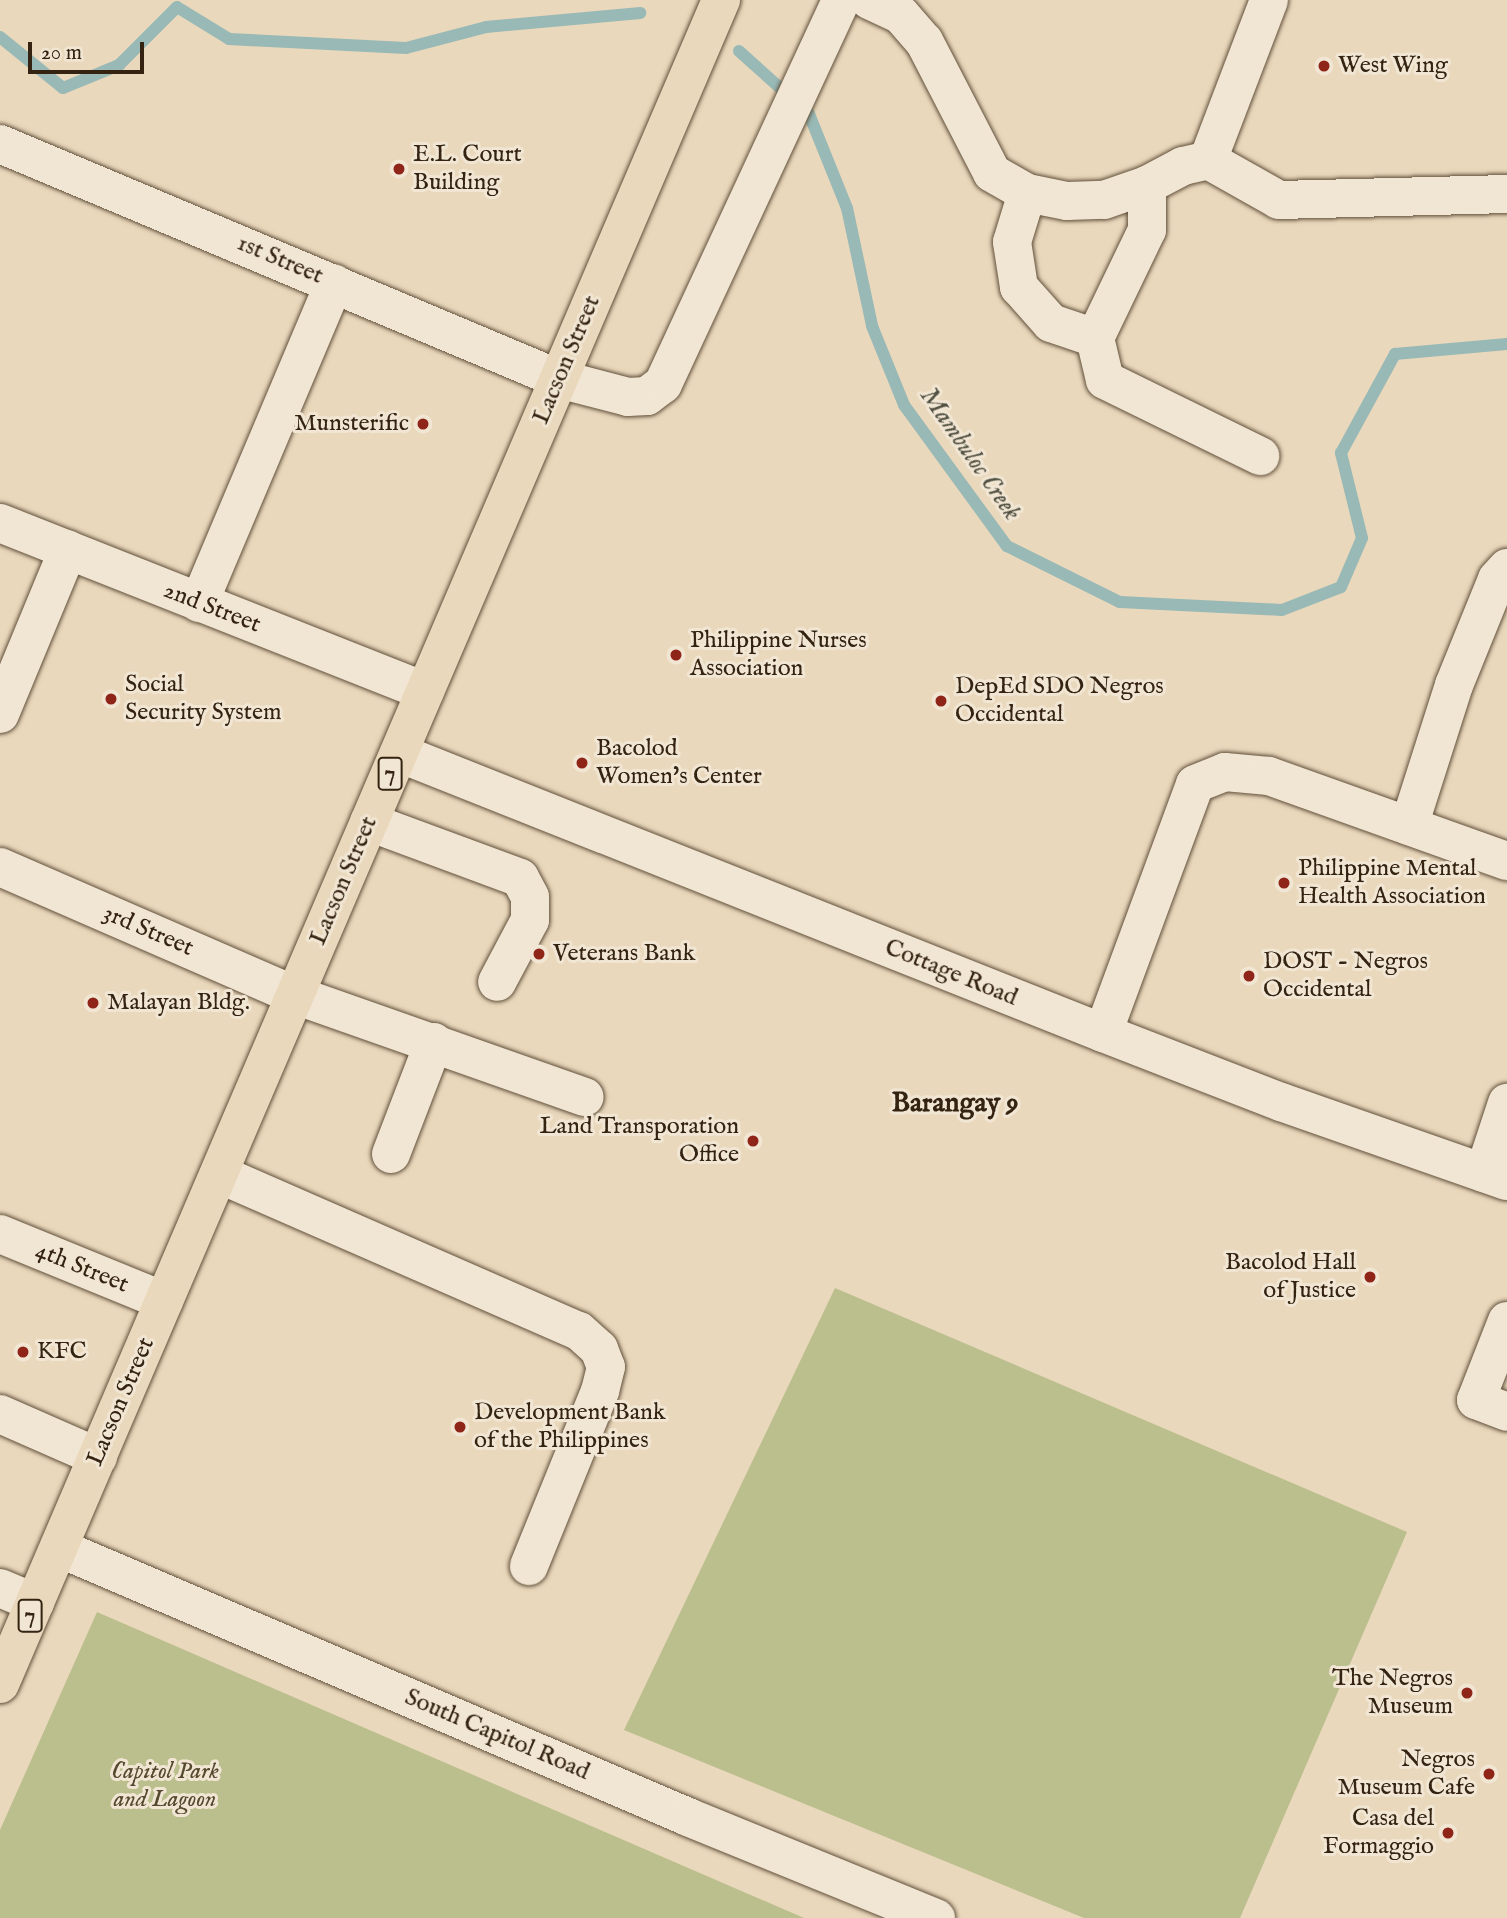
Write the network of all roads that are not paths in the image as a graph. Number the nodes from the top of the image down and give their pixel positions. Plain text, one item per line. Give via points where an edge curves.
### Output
1 (721, 0) edge
2 (841, 0) edge
3 (869, 0) edge
4 (1269, 0) edge
5 (0, 144) edge
6 (1208, 160) junction
7 (1147, 186) junction
8 (1027, 193) junction
9 (1507, 194) edge
10 (334, 283) junction
11 (1096, 338) junction
12 (559, 379) junction
13 (1261, 456) dead end
14 (0, 523) edge
15 (68, 550) junction
16 (1507, 568) edge
17 (199, 603) junction
18 (425, 691) junction
19 (0, 714) edge
20 (399, 753) junction
21 (369, 822) junction
22 (1409, 826) junction
23 (1507, 861) edge
24 (0, 866) edge
25 (497, 982) dead end
26 (295, 995) junction
27 (1103, 1033) junction
28 (434, 1042) junction
29 (585, 1097) dead end
30 (1507, 1103) edge
31 (391, 1154) dead end
32 (219, 1174) junction
33 (1495, 1177) edge
34 (0, 1234) edge
35 (164, 1301) junction
36 (1507, 1321) edge
37 (1507, 1412) edge
38 (0, 1414) edge
39 (98, 1457) junction
40 (59, 1548) junction
41 (529, 1566) dead end
42 (0, 1588) edge
43 (19, 1619) edge
44 (0, 1684) edge
45 (936, 1918) edge

1 - 12 main road, Lacson Street / 7
2 - 12 street, 1st Street via 663,383 647,396 628,397
3 - 8 street via 901,15 924,41 992,173
4 - 6 street
5 - 10 street, 1st Street
6 - 7 street via 1183,166
6 - 9 street via 1279,201
7 - 8 street via 1104,200 1067,201
7 - 11 street via 1146,230
8 - 11 street via 1012,242 1019,287 1051,323
10 - 12 street, 1st Street
10 - 17 street
11 - 13 street via 1105,380
12 - 18 main road, Lacson Street / 7
14 - 15 street, 2nd Street
15 - 17 street, 2nd Street
15 - 19 street
16 - 22 street via 1497,579 1454,685
17 - 18 street, 2nd Street
18 - 20 main road, Lacson Street / 7
20 - 21 main road, Lacson Street / 7
20 - 27 street, Cottage Road
21 - 25 street via 520,878 530,897 530,920
21 - 26 main road, Lacson Street / 7
22 - 23 street
22 - 27 street via 1269,776 1225,772 1195,784
24 - 26 street, 3rd Street
26 - 28 street, 3rd Street
26 - 32 main road, Lacson Street / 7
27 - 33 street, Cottage Road
28 - 29 street, 3rd Street
28 - 31 street
30 - 33 street
32 - 35 main road, Lacson Street / 7
32 - 41 street via 579,1331 599,1349 606,1367 600,1391
34 - 35 street, 4th Street
35 - 39 main road, Lacson Street / 7
36 - 37 street via 1476,1400
38 - 39 street
39 - 40 main road, Lacson Street / 7
40 - 43 main road, Lacson Street / 7
40 - 45 street, South Capitol Road
42 - 43 street
43 - 44 main road, Lacson Street / 7

